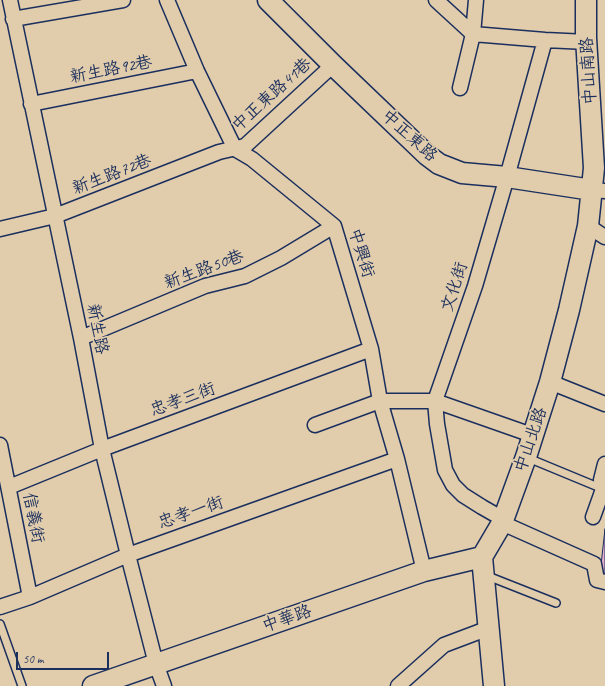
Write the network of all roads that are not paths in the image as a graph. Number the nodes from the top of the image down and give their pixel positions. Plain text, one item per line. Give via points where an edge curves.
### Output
1 (10, 0) edge
2 (123, 0) edge
3 (167, 0) edge
4 (268, 0) edge
5 (436, 0) edge
6 (476, 0) edge
7 (586, 0) edge
8 (14, 19) junction
9 (473, 34) junction
10 (545, 40) junction
11 (587, 42) junction
12 (333, 66) junction
13 (198, 71) junction
14 (460, 88) dead end
15 (31, 104) junction
16 (235, 149) junction
17 (507, 178) junction
18 (598, 191) edge
19 (55, 216) junction
20 (334, 226) junction
21 (588, 226) junction
22 (0, 229) edge
23 (605, 236) edge
24 (81, 338) junction
25 (371, 349) junction
26 (550, 382) junction
27 (380, 401) junction
28 (435, 401) junction
29 (605, 404) edge
30 (315, 425) dead end
31 (532, 435) junction
32 (0, 445) edge
33 (102, 449) junction
34 (526, 457) junction
35 (397, 459) junction
36 (605, 464) edge
37 (9, 487) junction
38 (603, 489) junction
39 (593, 517) dead end
40 (502, 521) junction
41 (128, 555) junction
42 (483, 566) junction
43 (424, 571) junction
44 (605, 582) edge
45 (30, 597) junction
46 (556, 603) dead end
47 (0, 607) edge
48 (0, 624) edge
49 (489, 628) junction
50 (156, 664) junction
51 (22, 686) edge
52 (93, 686) edge
53 (164, 686) edge
54 (398, 686) edge
55 (494, 686) edge

1 - 8 street, 新生路
2 - 8 street
3 - 13 street
4 - 12 main road, 中正東路
5 - 9 street
6 - 9 street
7 - 11 main road, 中山南路
8 - 15 street, 新生路
9 - 10 street
9 - 14 street
10 - 11 street
10 - 17 street, 文化街
11 - 18 main road, 中山南路 via 594,168
12 - 16 street, 中正東路41巷 via 245,146
12 - 17 main road, 中正東路 via 439,164 462,173
13 - 15 street, 新生路92巷
13 - 16 street
15 - 19 street, 新生路
16 - 19 street, 新生路72巷 via 219,152
16 - 20 street, 中興街 via 252,159
17 - 18 main road, 中正東路
17 - 28 street, 文化街 via 475,286
18 - 21 main road, 中山北路
19 - 22 street, 新生路72巷
19 - 24 street, 新生路
20 - 24 street, 新生路50巷 via 245,276 205,286
20 - 25 street, 中興街
21 - 23 street
21 - 26 main road, 中山北路
24 - 33 street, 新生路
25 - 27 street, 中興街
25 - 33 street, 忠孝三街
26 - 29 street
26 - 31 main road, 中山北路
27 - 28 street
27 - 30 street
27 - 35 street, 中興街
28 - 31 street
28 - 40 street, 文化街 via 445,470 453,485 463,495
31 - 34 main road, 中山北路
32 - 37 street, 信義街
33 - 37 street, 忠孝三街
33 - 41 street, 新生路
34 - 38 lane
34 - 40 main road, 中山北路
35 - 41 street, 忠孝一街
35 - 43 street, 中興街
36 - 38 street via 601,480
37 - 45 street, 信義街
38 - 39 street
40 - 42 main road, 中山北路
40 - 44 street, 文化街 via 594,564 597,580
41 - 45 street, 忠孝一街
41 - 50 street, 新生路
42 - 43 main road, 中華路
42 - 46 lane
42 - 49 main road
43 - 50 main road, 中華路
45 - 47 street, 忠孝一街
48 - 51 lane
49 - 54 street via 444,645
49 - 55 main road
50 - 52 main road, 中華路
50 - 53 street, 新生路

